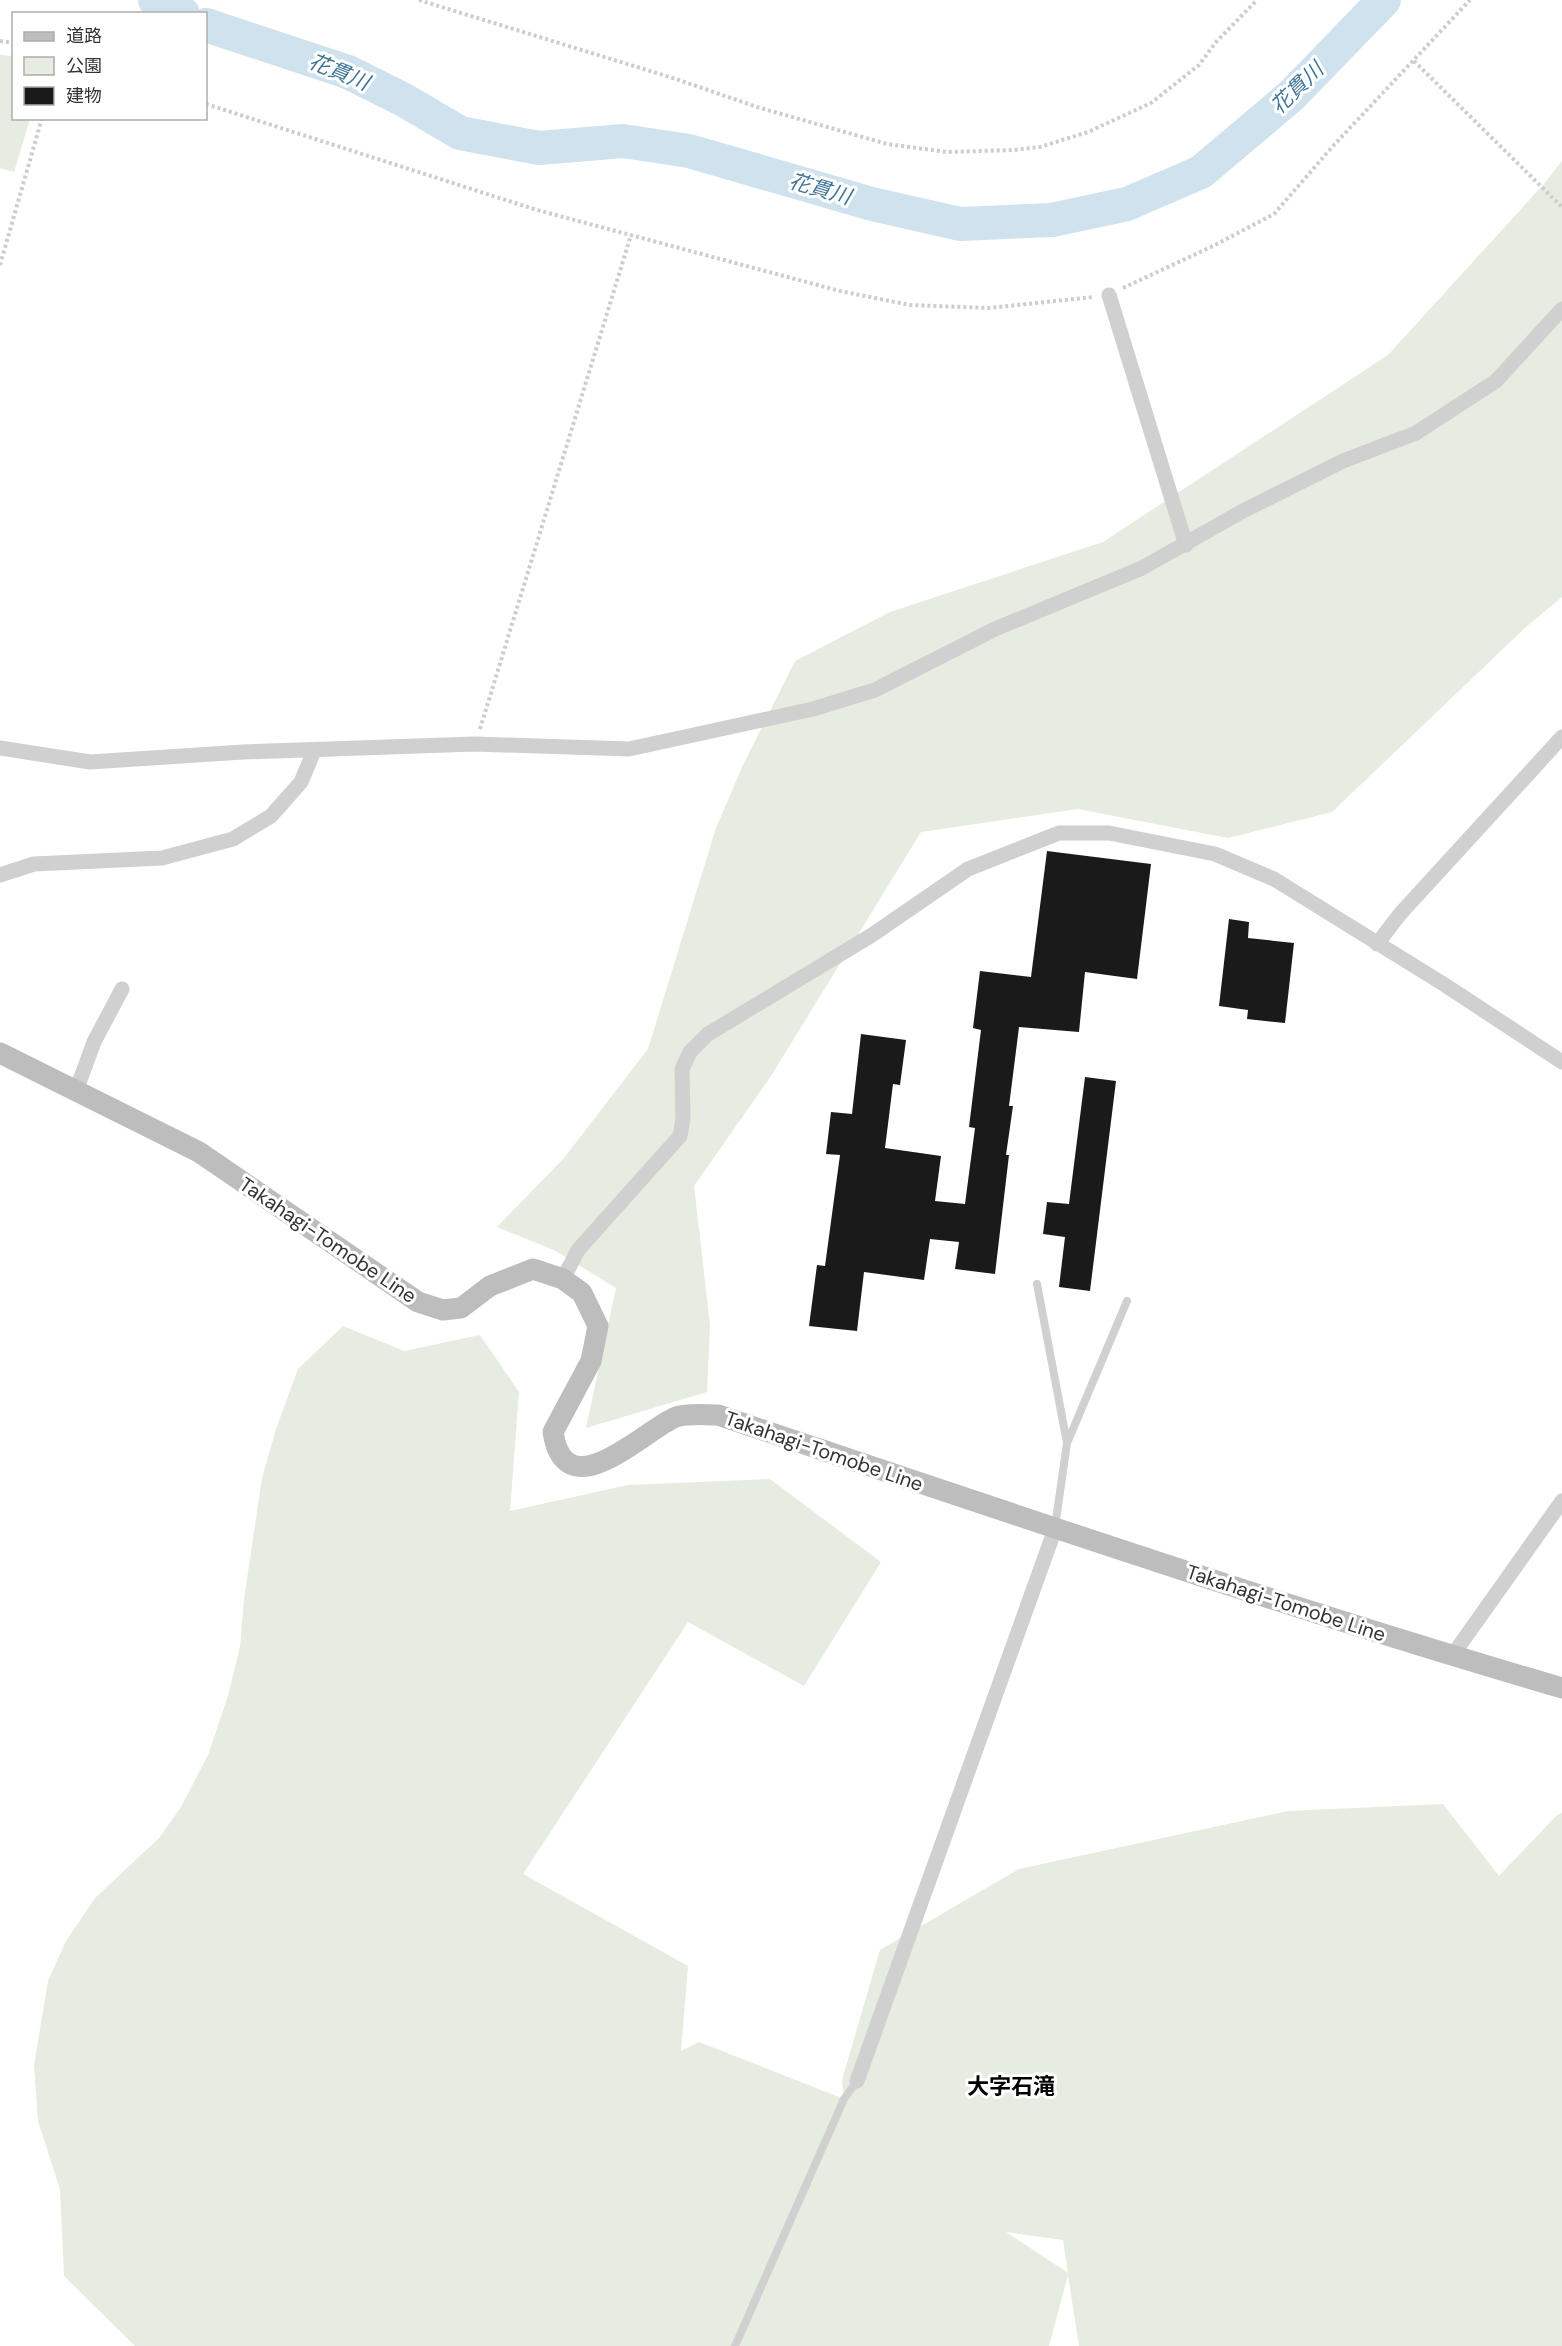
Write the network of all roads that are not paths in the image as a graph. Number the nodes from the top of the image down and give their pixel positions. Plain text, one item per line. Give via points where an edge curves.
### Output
1 (1109, 295) road end
2 (1562, 309) edge
3 (1186, 545) junction
4 (1562, 737) edge
5 (0, 747) edge
6 (314, 751) junction
7 (0, 875) edge
8 (1377, 944) junction
9 (122, 989) dead end
10 (0, 1053) edge
11 (1562, 1062) edge
12 (76, 1091) junction
13 (563, 1279) junction
14 (1037, 1284) dead end
15 (1127, 1301) dead end
16 (1067, 1443) junction
17 (1562, 1501) edge
18 (1055, 1529) junction
19 (1452, 1656) junction
20 (1562, 1688) edge
21 (857, 2081) joint
22 (735, 2346) edge

1 - 3 street
2 - 3 street via 1496,381 1416,433 1343,461 1243,511
3 - 6 street via 1143,568 995,629 875,690 813,709 629,749 475,744
4 - 8 street
5 - 6 street via 90,762
6 - 7 street via 301,782 271,816 233,839 162,858 34,864
8 - 11 street
8 - 13 street via 1274,879 1215,854 1109,833 1059,833 968,869 872,936 708,1034 690,1052 682,1069 680,1136 578,1250
9 - 12 street via 94,1042
10 - 12 main road, Takahagi-Tomobe Line
12 - 13 main road, Takahagi-Tomobe Line via 199,1152 418,1302 442,1310 461,1308 490,1286 533,1269
13 - 18 main road, Takahagi-Tomobe Line via 582,1293 598,1326 591,1361 553,1432 558,1451 568,1463 585,1467 616,1456 677,1417 718,1414
14 - 16 lane
15 - 16 lane
16 - 18 lane
17 - 19 street
18 - 19 main road, Takahagi-Tomobe Line
18 - 21 street
19 - 20 main road, Takahagi-Tomobe Line
21 - 22 lane via 844,2099

